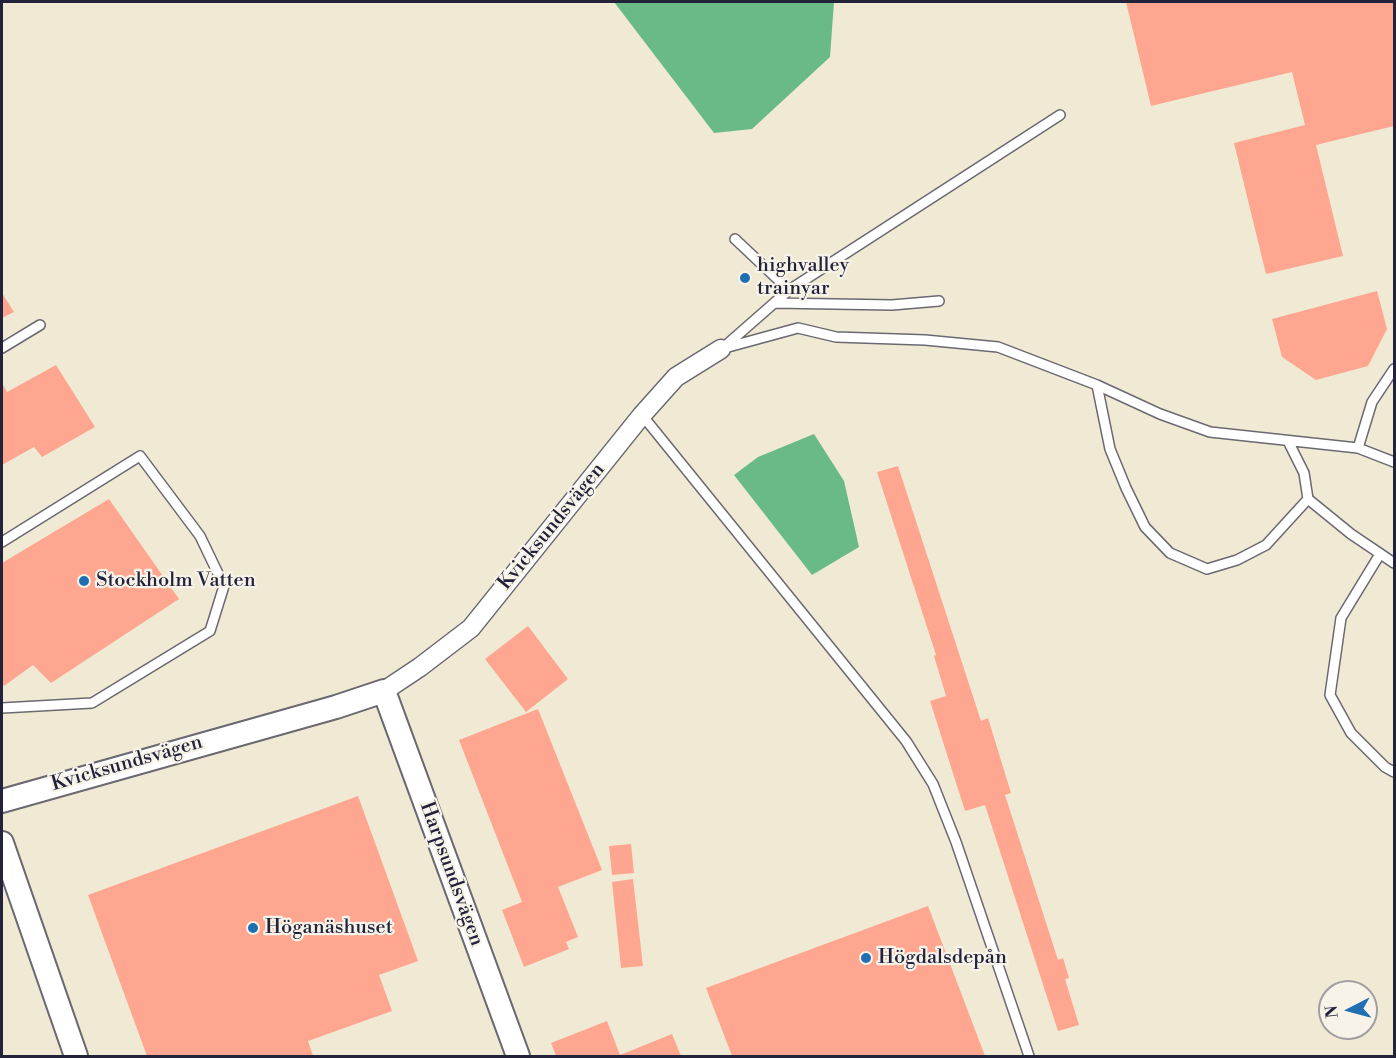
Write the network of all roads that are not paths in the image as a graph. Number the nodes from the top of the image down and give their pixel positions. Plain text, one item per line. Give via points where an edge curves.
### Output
1 (1060, 115) dead end
2 (735, 240) dead end
3 (789, 290) junction
4 (939, 301) dead end
5 (775, 303) junction
6 (40, 325) dead end
7 (2, 348) edge
8 (721, 349) junction
9 (1395, 369) edge
10 (1098, 385) junction
11 (642, 415) junction
12 (1288, 441) junction
13 (1358, 448) junction
14 (1395, 462) edge
15 (1308, 498) junction
16 (2, 542) edge
17 (1380, 554) junction
18 (1395, 563) edge
19 (384, 691) junction
20 (2, 708) edge
21 (1395, 772) edge
22 (2, 801) edge
23 (2, 843) edge
24 (76, 1056) edge
25 (518, 1056) edge
26 (1029, 1056) edge

1 - 3 lane
2 - 3 lane
3 - 5 lane
4 - 5 lane via 892,305
5 - 8 lane
6 - 7 lane
8 - 10 lane, Kvicksundsvägen via 798,328 836,337 925,340 998,347
8 - 11 street, Kvicksundsvägen via 676,377
9 - 13 lane via 1372,402
10 - 12 lane, Kvicksundsvägen via 1210,432
10 - 15 lane via 1110,449 1126,488 1145,527 1170,554 1206,569 1237,561 1266,545
11 - 19 street, Kvicksundsvägen via 471,628
11 - 26 lane via 906,741 933,784
12 - 13 lane, Kvicksundsvägen
12 - 15 lane via 1304,472
13 - 14 lane, Kvicksundsvägen
15 - 17 lane
16 - 20 lane via 140,456 200,536 224,586 210,631 92,703
17 - 18 lane
17 - 21 lane via 1341,618 1330,695 1351,734
19 - 22 street, Kvicksundsvägen
19 - 25 street, Harpsundsvägen
23 - 24 street

